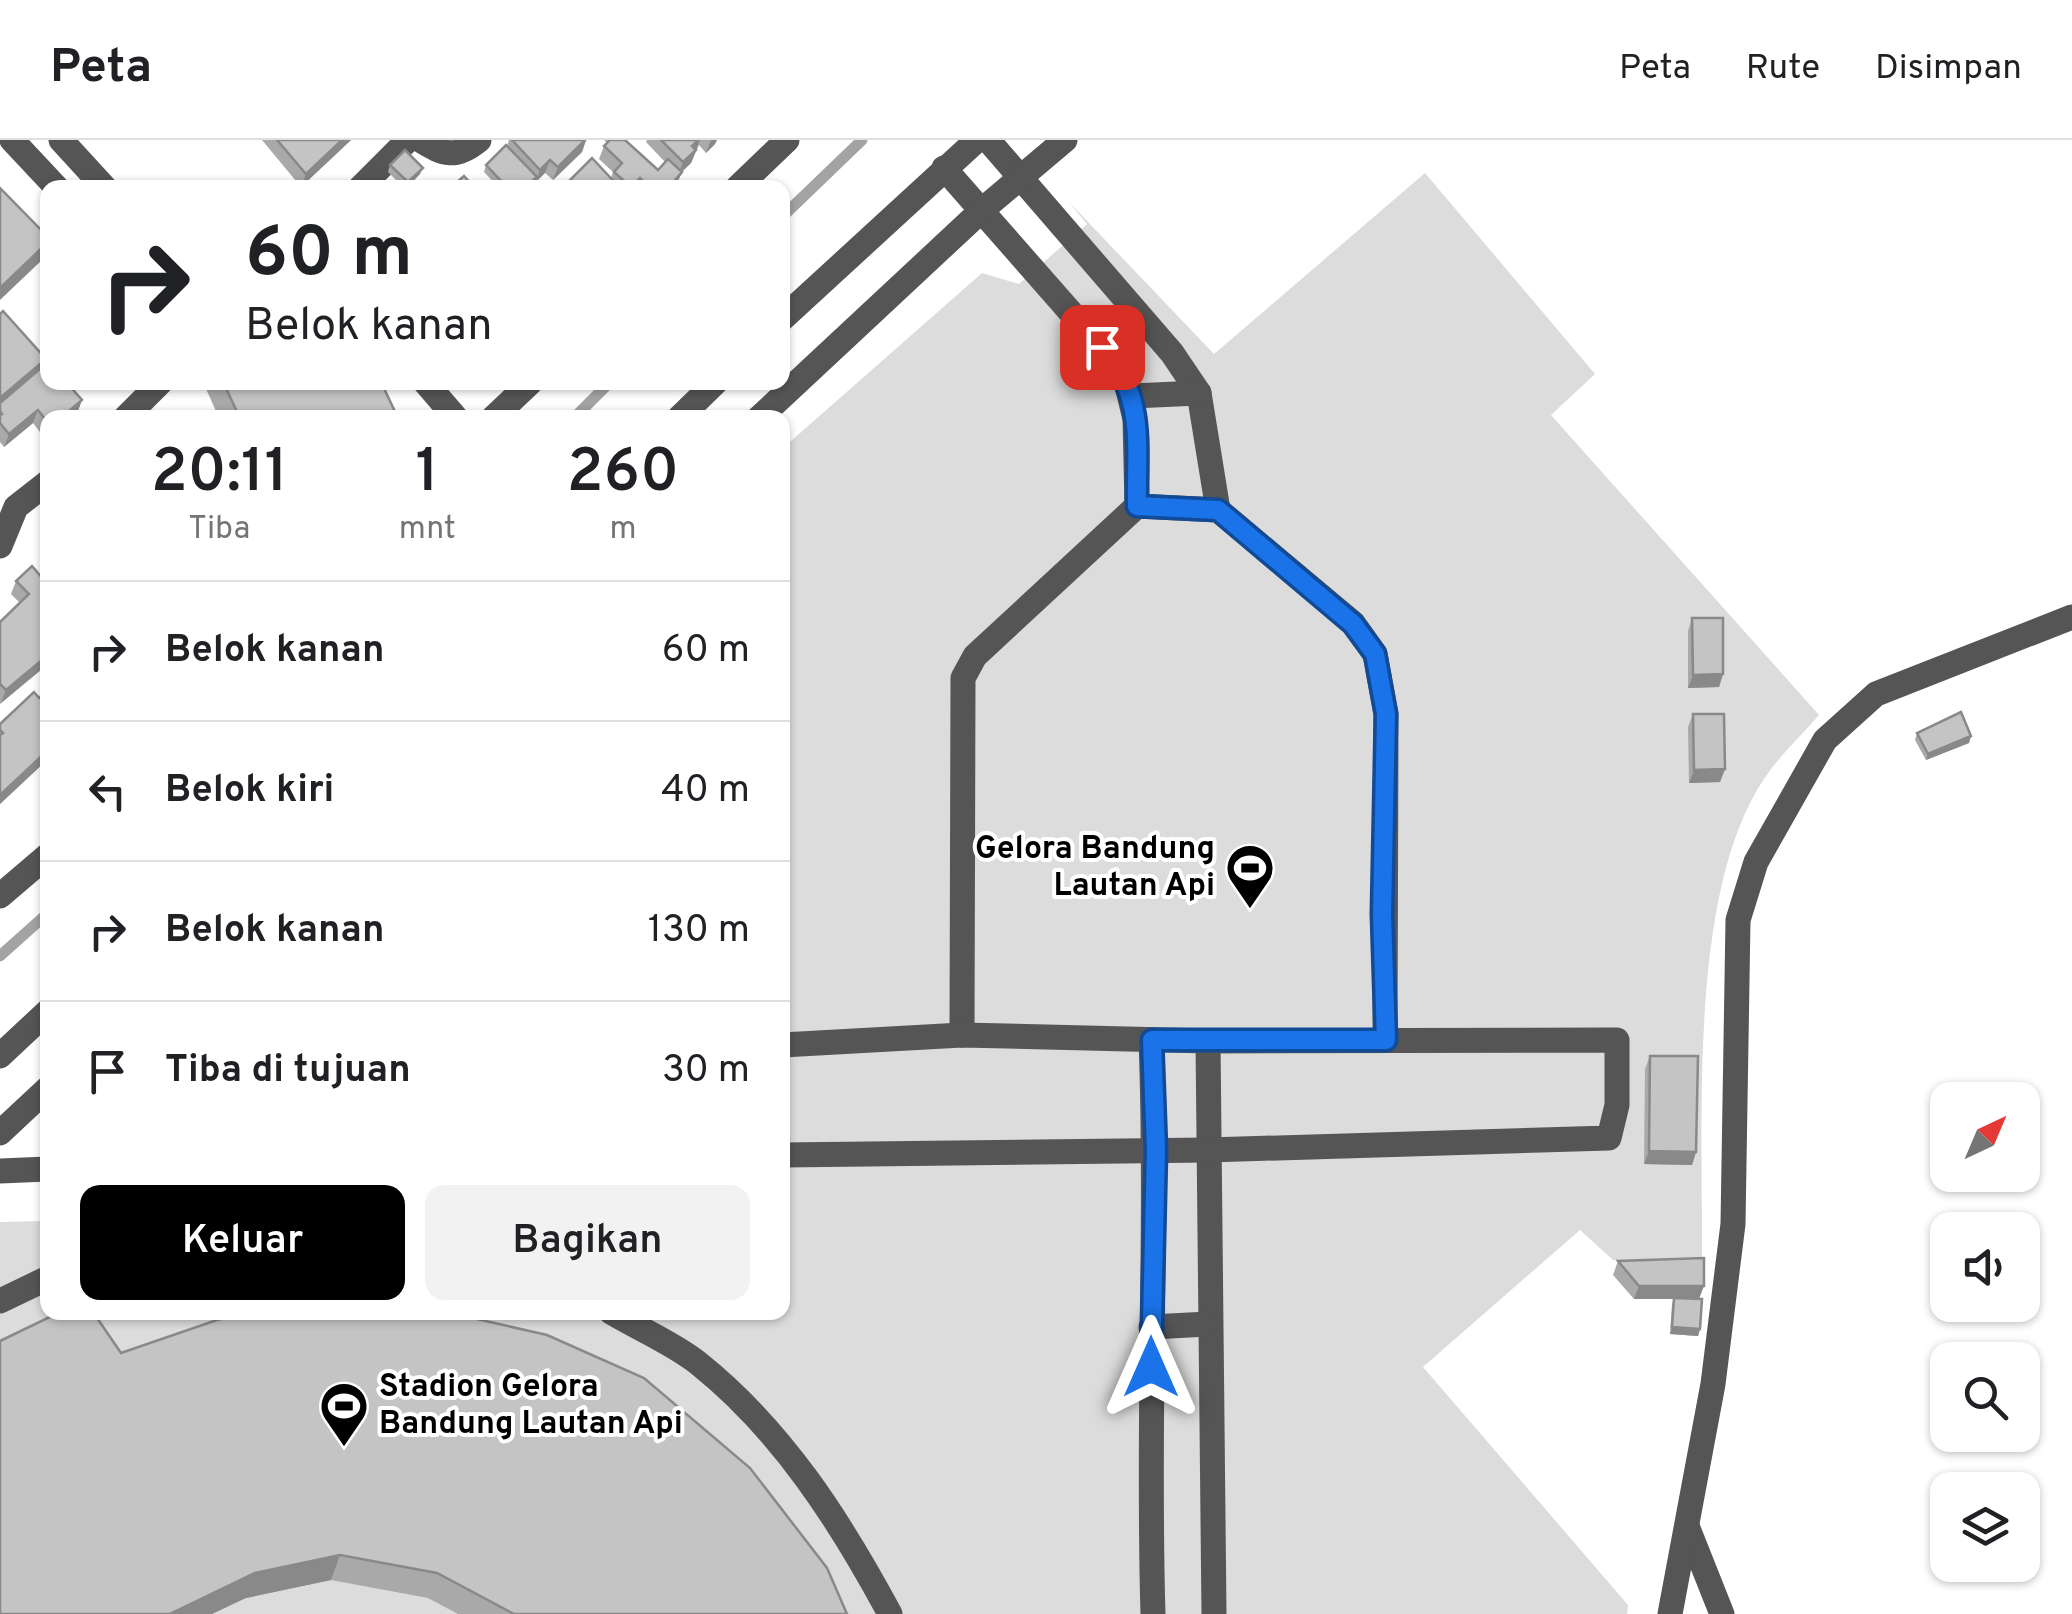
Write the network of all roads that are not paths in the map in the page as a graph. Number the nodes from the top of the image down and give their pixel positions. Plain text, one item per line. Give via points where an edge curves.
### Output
1 (12, 140) edge
2 (62, 140) edge
3 (408, 140) edge
4 (420, 140) edge
5 (479, 140) edge
6 (787, 140) edge
7 (977, 140) edge
8 (988, 140) edge
9 (1065, 140) edge
10 (944, 168) junction
11 (1020, 176) junction
12 (49, 180) edge
13 (97, 180) edge
14 (368, 180) edge
15 (746, 180) edge
16 (982, 210) junction
17 (790, 312) edge
18 (150, 390) edge
19 (432, 390) edge
20 (523, 390) edge
21 (708, 390) edge
22 (790, 390) edge
23 (790, 390) edge
24 (1199, 394) junction
25 (1132, 396) junction
26 (132, 410) edge
27 (449, 410) edge
28 (501, 410) edge
29 (687, 410) edge
30 (769, 410) edge
31 (40, 485) edge
32 (8, 498) edge
33 (1137, 506) junction
34 (1218, 510) junction
35 (0, 546) edge
36 (2072, 617) edge
37 (40, 861) edge
38 (0, 896) edge
39 (40, 1022) edge
40 (962, 1035) junction
41 (1152, 1040) junction
42 (1386, 1040) junction
43 (1208, 1041) junction
44 (790, 1045) edge
45 (0, 1056) edge
46 (40, 1096) edge
47 (0, 1133) edge
48 (1156, 1150) junction
49 (1208, 1150) junction
50 (790, 1155) edge
51 (40, 1169) edge
52 (0, 1171) edge
53 (40, 1282) edge
54 (0, 1301) edge
55 (625, 1320) edge
56 (1208, 1324) junction
57 (1150, 1328) junction
58 (1686, 1525) junction
59 (890, 1614) edge
60 (1153, 1614) edge
61 (1214, 1614) edge
62 (1670, 1614) edge
63 (1722, 1614) edge

1 - 12 street
2 - 13 street
3 - 14 street
4 - 5 street via 443,154 462,154
6 - 15 street
7 - 10 street
8 - 11 street
9 - 11 street
10 - 16 street
10 - 17 street
11 - 16 street
11 - 24 street via 1172,353
16 - 22 street
16 - 25 street via 1124,373
18 - 26 street
19 - 27 street
20 - 28 street
21 - 29 street
23 - 30 street
24 - 25 street
24 - 34 street
25 - 33 street
31 - 32 street
32 - 35 street
33 - 34 street
33 - 40 street via 975,656 963,678
34 - 42 street via 1353,624 1375,654 1386,714
36 - 58 street via 1876,694 1826,740 1756,862 1738,920 1733,1224
37 - 38 street
39 - 45 street
40 - 41 street
40 - 44 street
41 - 43 street
41 - 48 street
42 - 43 street
42 - 49 street via 1617,1040 1617,1105 1609,1138
43 - 49 street
46 - 47 street
48 - 49 street
48 - 50 street
48 - 57 street
49 - 56 street
51 - 52 street
53 - 54 street
55 - 59 street via 697,1362 794,1458
56 - 57 street
56 - 61 street
57 - 60 street
58 - 62 street
58 - 63 street

